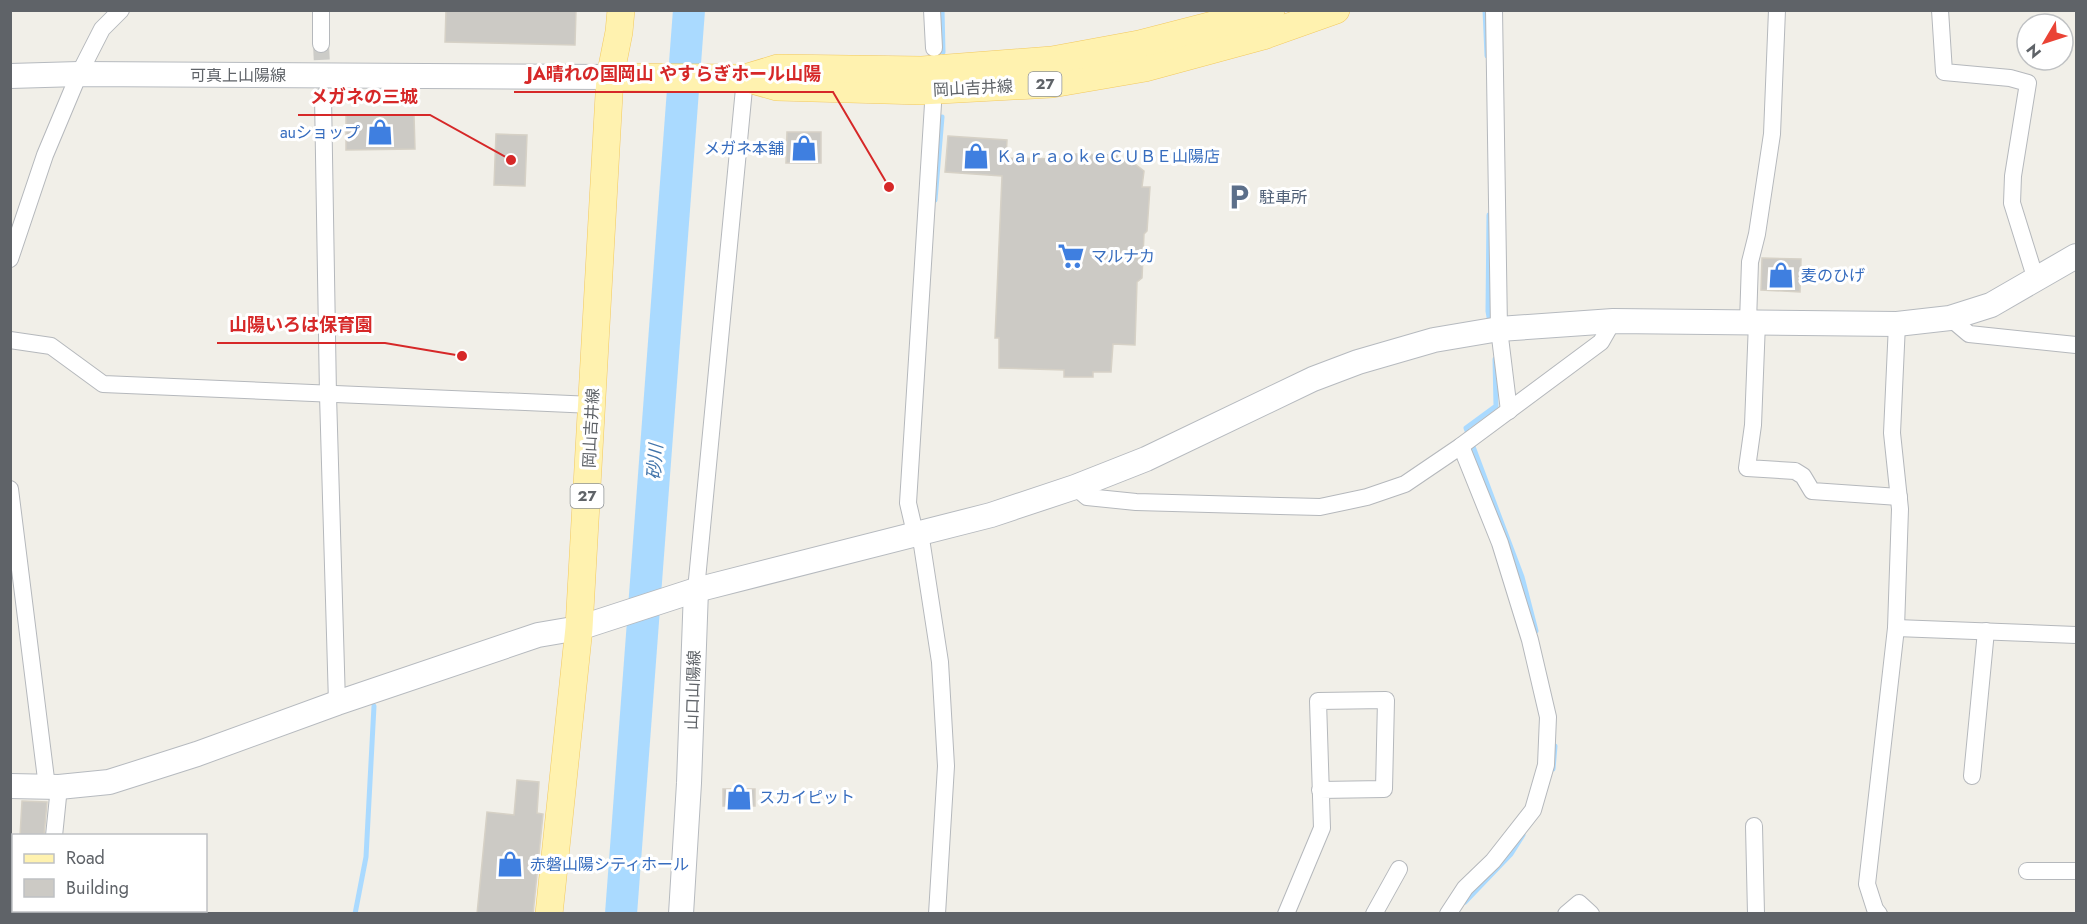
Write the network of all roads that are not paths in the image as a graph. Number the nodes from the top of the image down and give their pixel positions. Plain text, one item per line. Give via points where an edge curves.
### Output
1 (121, 10) edge
2 (321, 10) edge
3 (602, 10) edge
4 (621, 10) edge
5 (932, 10) edge
6 (1271, 10) edge
7 (1336, 10) edge
8 (1494, 10) edge
9 (1777, 10) edge
10 (1940, 10) edge
11 (321, 44) tunnel mouth
12 (934, 48) dead end
13 (79, 74) junction
14 (10, 76) edge
15 (622, 77) junction
16 (745, 78) junction
17 (323, 96) tunnel mouth
18 (933, 104) dead end
19 (2076, 256) edge
20 (10, 259) edge
21 (2036, 280) junction
22 (1950, 318) junction
23 (1613, 321) junction
24 (1752, 322) junction
25 (1897, 324) junction
26 (1499, 329) junction
27 (10, 340) edge
28 (2076, 345) edge
29 (328, 395) junction
30 (592, 405) junction
31 (1509, 411) junction
32 (1461, 446) junction
33 (1075, 488) junction
34 (10, 489) edge
35 (1899, 497) junction
36 (915, 533) junction
37 (687, 593) junction
38 (579, 628) junction
39 (1896, 628) junction
40 (1986, 632) junction
41 (2076, 635) edge
42 (337, 704) junction
43 (1972, 776) dead end
44 (10, 786) edge
45 (53, 787) junction
46 (1320, 790) junction
47 (1754, 826) dead end
48 (54, 834) edge
49 (1399, 869) dead end
50 (2027, 871) dead end
51 (2076, 871) edge
52 (549, 914) edge
53 (681, 914) edge
54 (937, 914) edge
55 (1286, 914) edge
56 (1374, 914) edge
57 (1449, 914) edge
58 (1566, 914) edge
59 (1591, 914) edge
60 (1756, 914) edge
61 (1879, 914) edge

1 - 13 street via 102,29
2 - 11 street
3 - 15 main road via 601,35
4 - 15 main road
5 - 12 street
6 - 16 main road, 岡山吉井線 / 27 via 1138,44 1052,60 922,70 778,68
7 - 16 main road, 岡山吉井線 / 27 via 1263,36 1145,68 1052,84 921,91 777,87
8 - 26 street
9 - 24 street via 1772,134 1750,262
10 - 21 street via 1944,72 2028,83 2012,203
13 - 14 street, 可真上山陽線
13 - 15 street, 可真上山陽線
13 - 20 street via 45,155
15 - 16 main road, 岡山吉井線 / 27
15 - 30 main road, 岡山吉井線 / 27
16 - 37 street
17 - 29 street
18 - 36 street via 908,503
19 - 21 street
21 - 22 street via 1991,305
22 - 25 street
22 - 28 street via 1969,334
23 - 24 street
23 - 26 street
23 - 31 street via 1601,342
24 - 25 street
24 - 35 street via 1753,425 1748,468 1795,471 1812,491
25 - 35 street via 1892,433
26 - 31 street
26 - 33 street via 1434,340 1358,362
27 - 29 street via 51,346 103,384
29 - 30 street
29 - 42 street
30 - 38 main road, 岡山吉井線 / 27
31 - 32 street
32 - 33 street via 1405,484 1320,507 1136,502 1087,497
32 - 57 street via 1500,543 1530,640 1548,717 1546,765 1533,810 1493,861 1465,888
33 - 36 street via 991,515
34 - 45 street
35 - 39 street
36 - 37 street
36 - 54 street via 922,545 940,662 946,766
37 - 38 street
37 - 53 street, 山口山陽線 via 690,751
38 - 42 street via 538,635
38 - 52 main road, 岡山吉井線 / 27
39 - 40 street
39 - 61 street via 1867,884
40 - 41 street
40 - 43 street
42 - 45 street via 109,782
44 - 45 street
45 - 48 street
46 - 46 street via 1318,701 1386,700 1384,789
46 - 55 street via 1322,828
47 - 60 street
49 - 56 street
50 - 51 street
58 - 59 street via 1579,903

